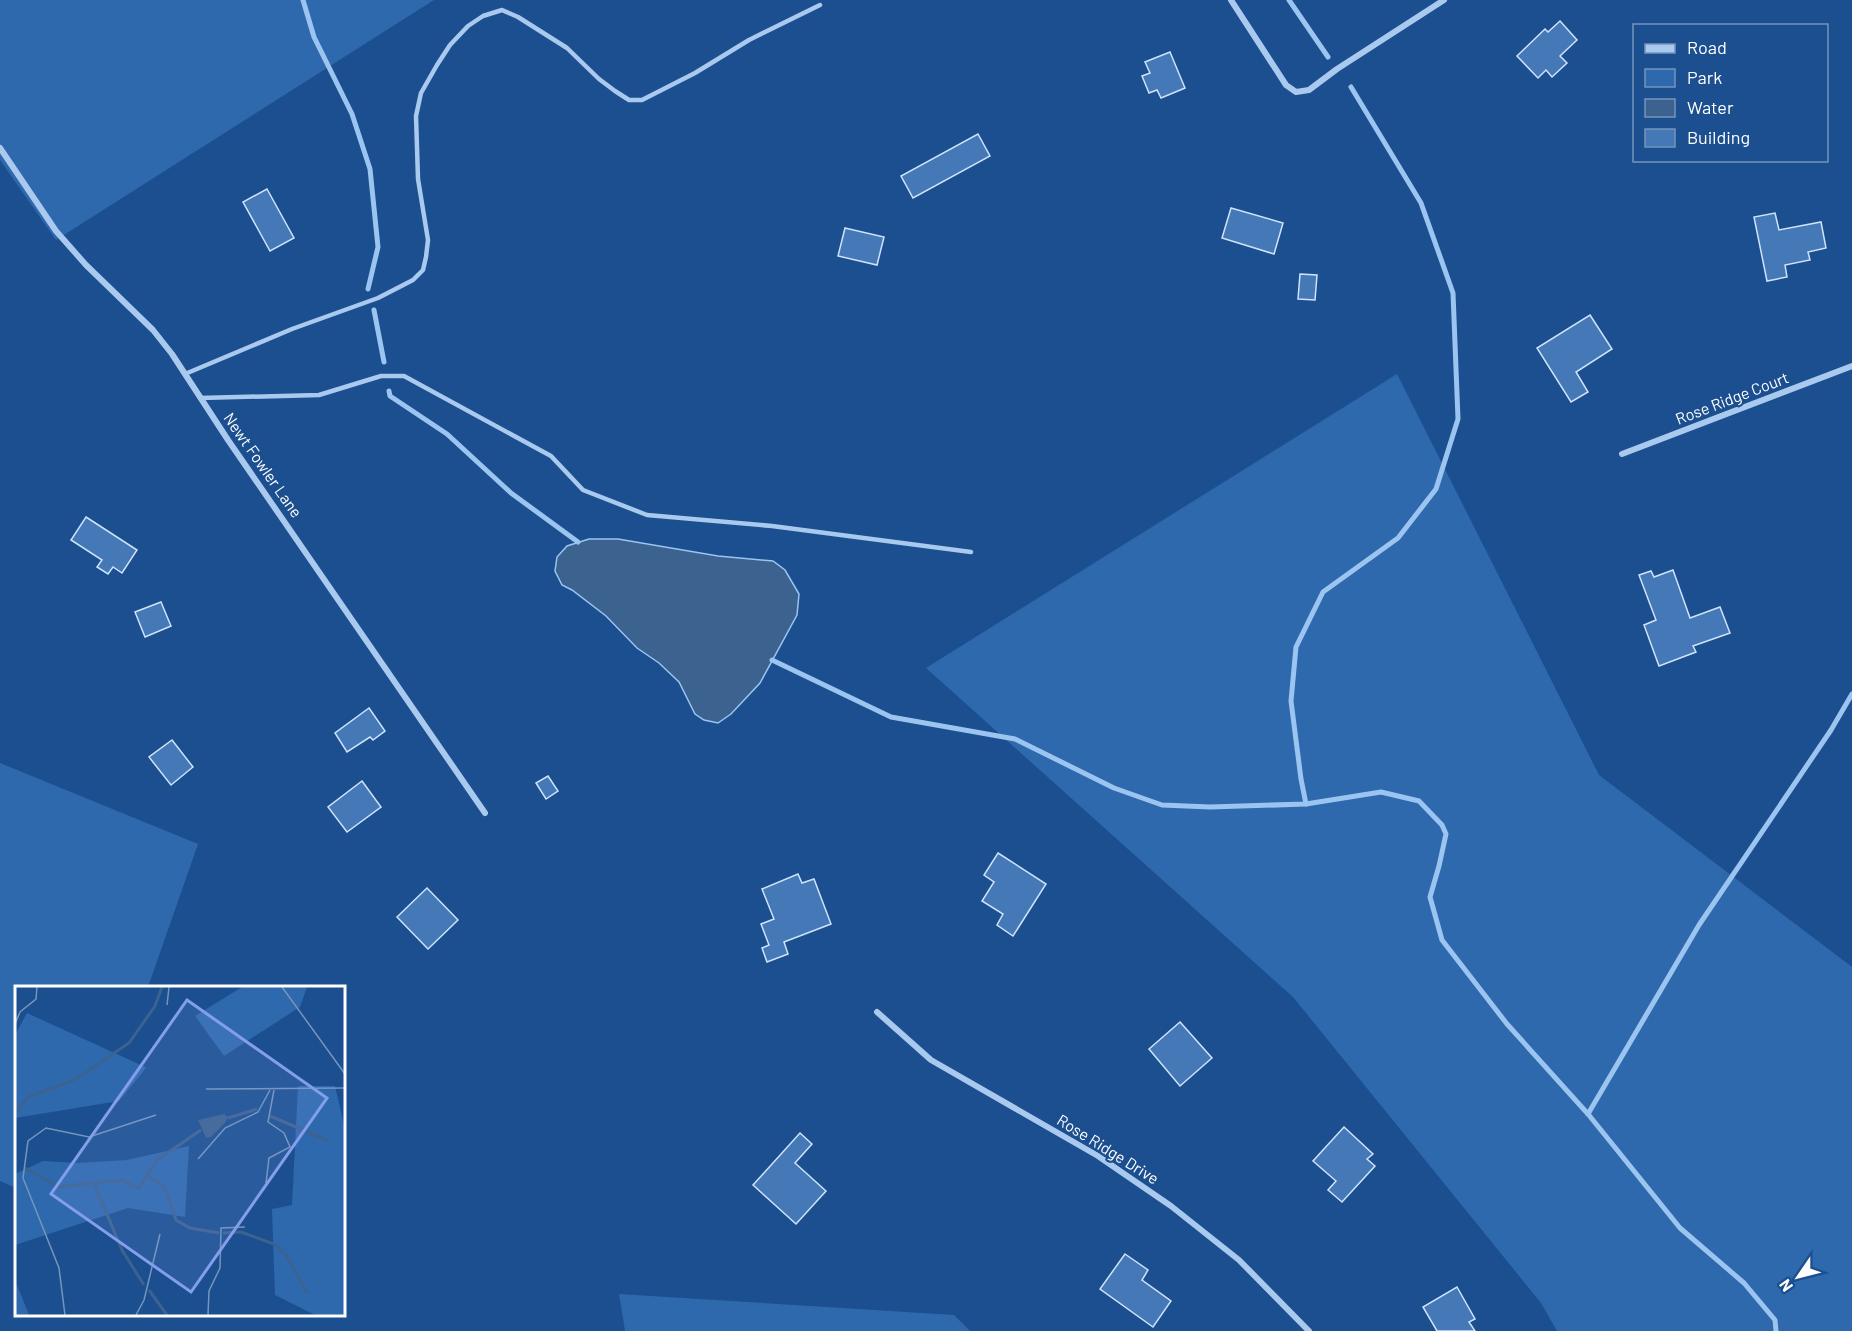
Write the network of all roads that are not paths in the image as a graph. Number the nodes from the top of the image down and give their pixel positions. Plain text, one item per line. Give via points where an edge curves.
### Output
1 (1232, 0) edge
2 (1444, 0) edge
3 (820, 5) dead end
4 (0, 148) edge
5 (1852, 366) edge
6 (185, 374) junction
7 (200, 398) junction
8 (1622, 454) dead end
9 (971, 552) dead end
10 (485, 813) dead end
11 (877, 1012) dead end
12 (1309, 1331) edge

1 - 2 street via 1286,85 1296,92 1309,90
3 - 6 lane via 642,100 628,100 567,48 518,17 502,10 483,16 450,45 422,93 416,117 418,179 428,240 423,270 413,280 378,298
4 - 6 street, Newt Fowler Lane via 56,231 153,330
5 - 8 street, Rose Ridge Court
6 - 7 street, Newt Fowler Lane
7 - 9 lane via 319,395 381,376 405,376 551,456 583,490 647,515 772,526
7 - 10 street, Newt Fowler Lane
11 - 12 street, Rose Ridge Drive via 932,1060 1098,1156 1171,1206 1239,1260

